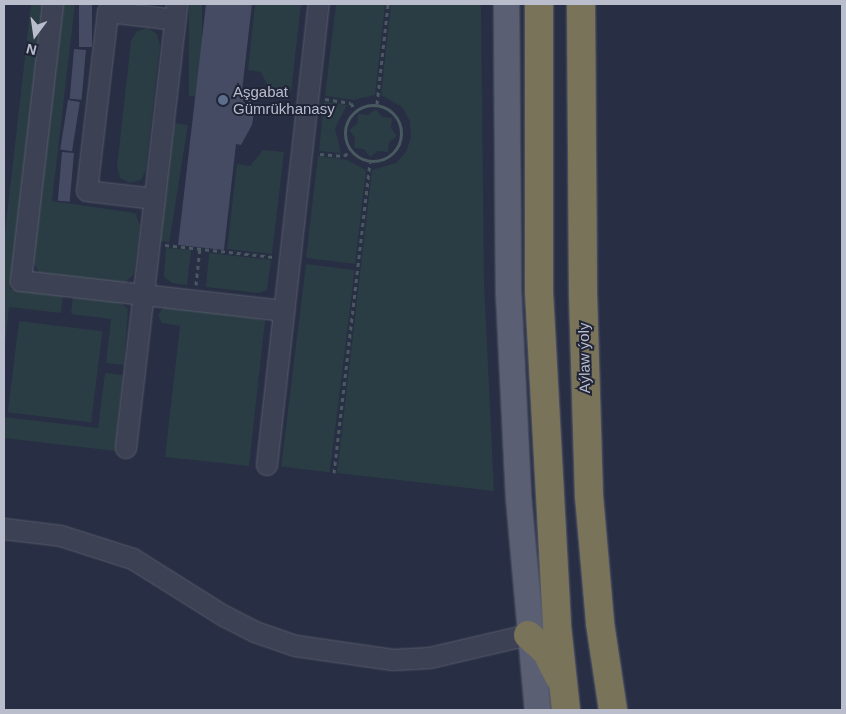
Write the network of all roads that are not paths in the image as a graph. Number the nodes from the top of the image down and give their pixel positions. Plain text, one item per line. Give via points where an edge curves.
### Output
1 (53, 4) edge
2 (319, 4) edge
3 (506, 4) edge
4 (539, 4) edge
5 (581, 4) edge
6 (177, 12) edge
7 (155, 199) junction
8 (144, 295) junction
9 (284, 311) junction
10 (126, 448) dead end
11 (267, 465) dead end
12 (4, 530) edge
13 (528, 635) junction
14 (562, 684) junction
15 (537, 710) edge
16 (566, 710) edge
17 (613, 710) edge

1 - 8 lane via 21,281
2 - 9 lane
3 - 13 main road via 508,291
4 - 14 highway via 539,292
5 - 17 highway, Aýlaw ýoly via 583,294 589,486 600,623
6 - 7 lane
6 - 7 lane via 108,12 87,191
7 - 8 lane
8 - 9 lane
8 - 10 lane
9 - 11 lane
12 - 13 lane via 61,536 133,559 224,616 255,632 296,646 361,657 430,658
13 - 14 highway via 546,651
13 - 15 main road
14 - 16 highway

